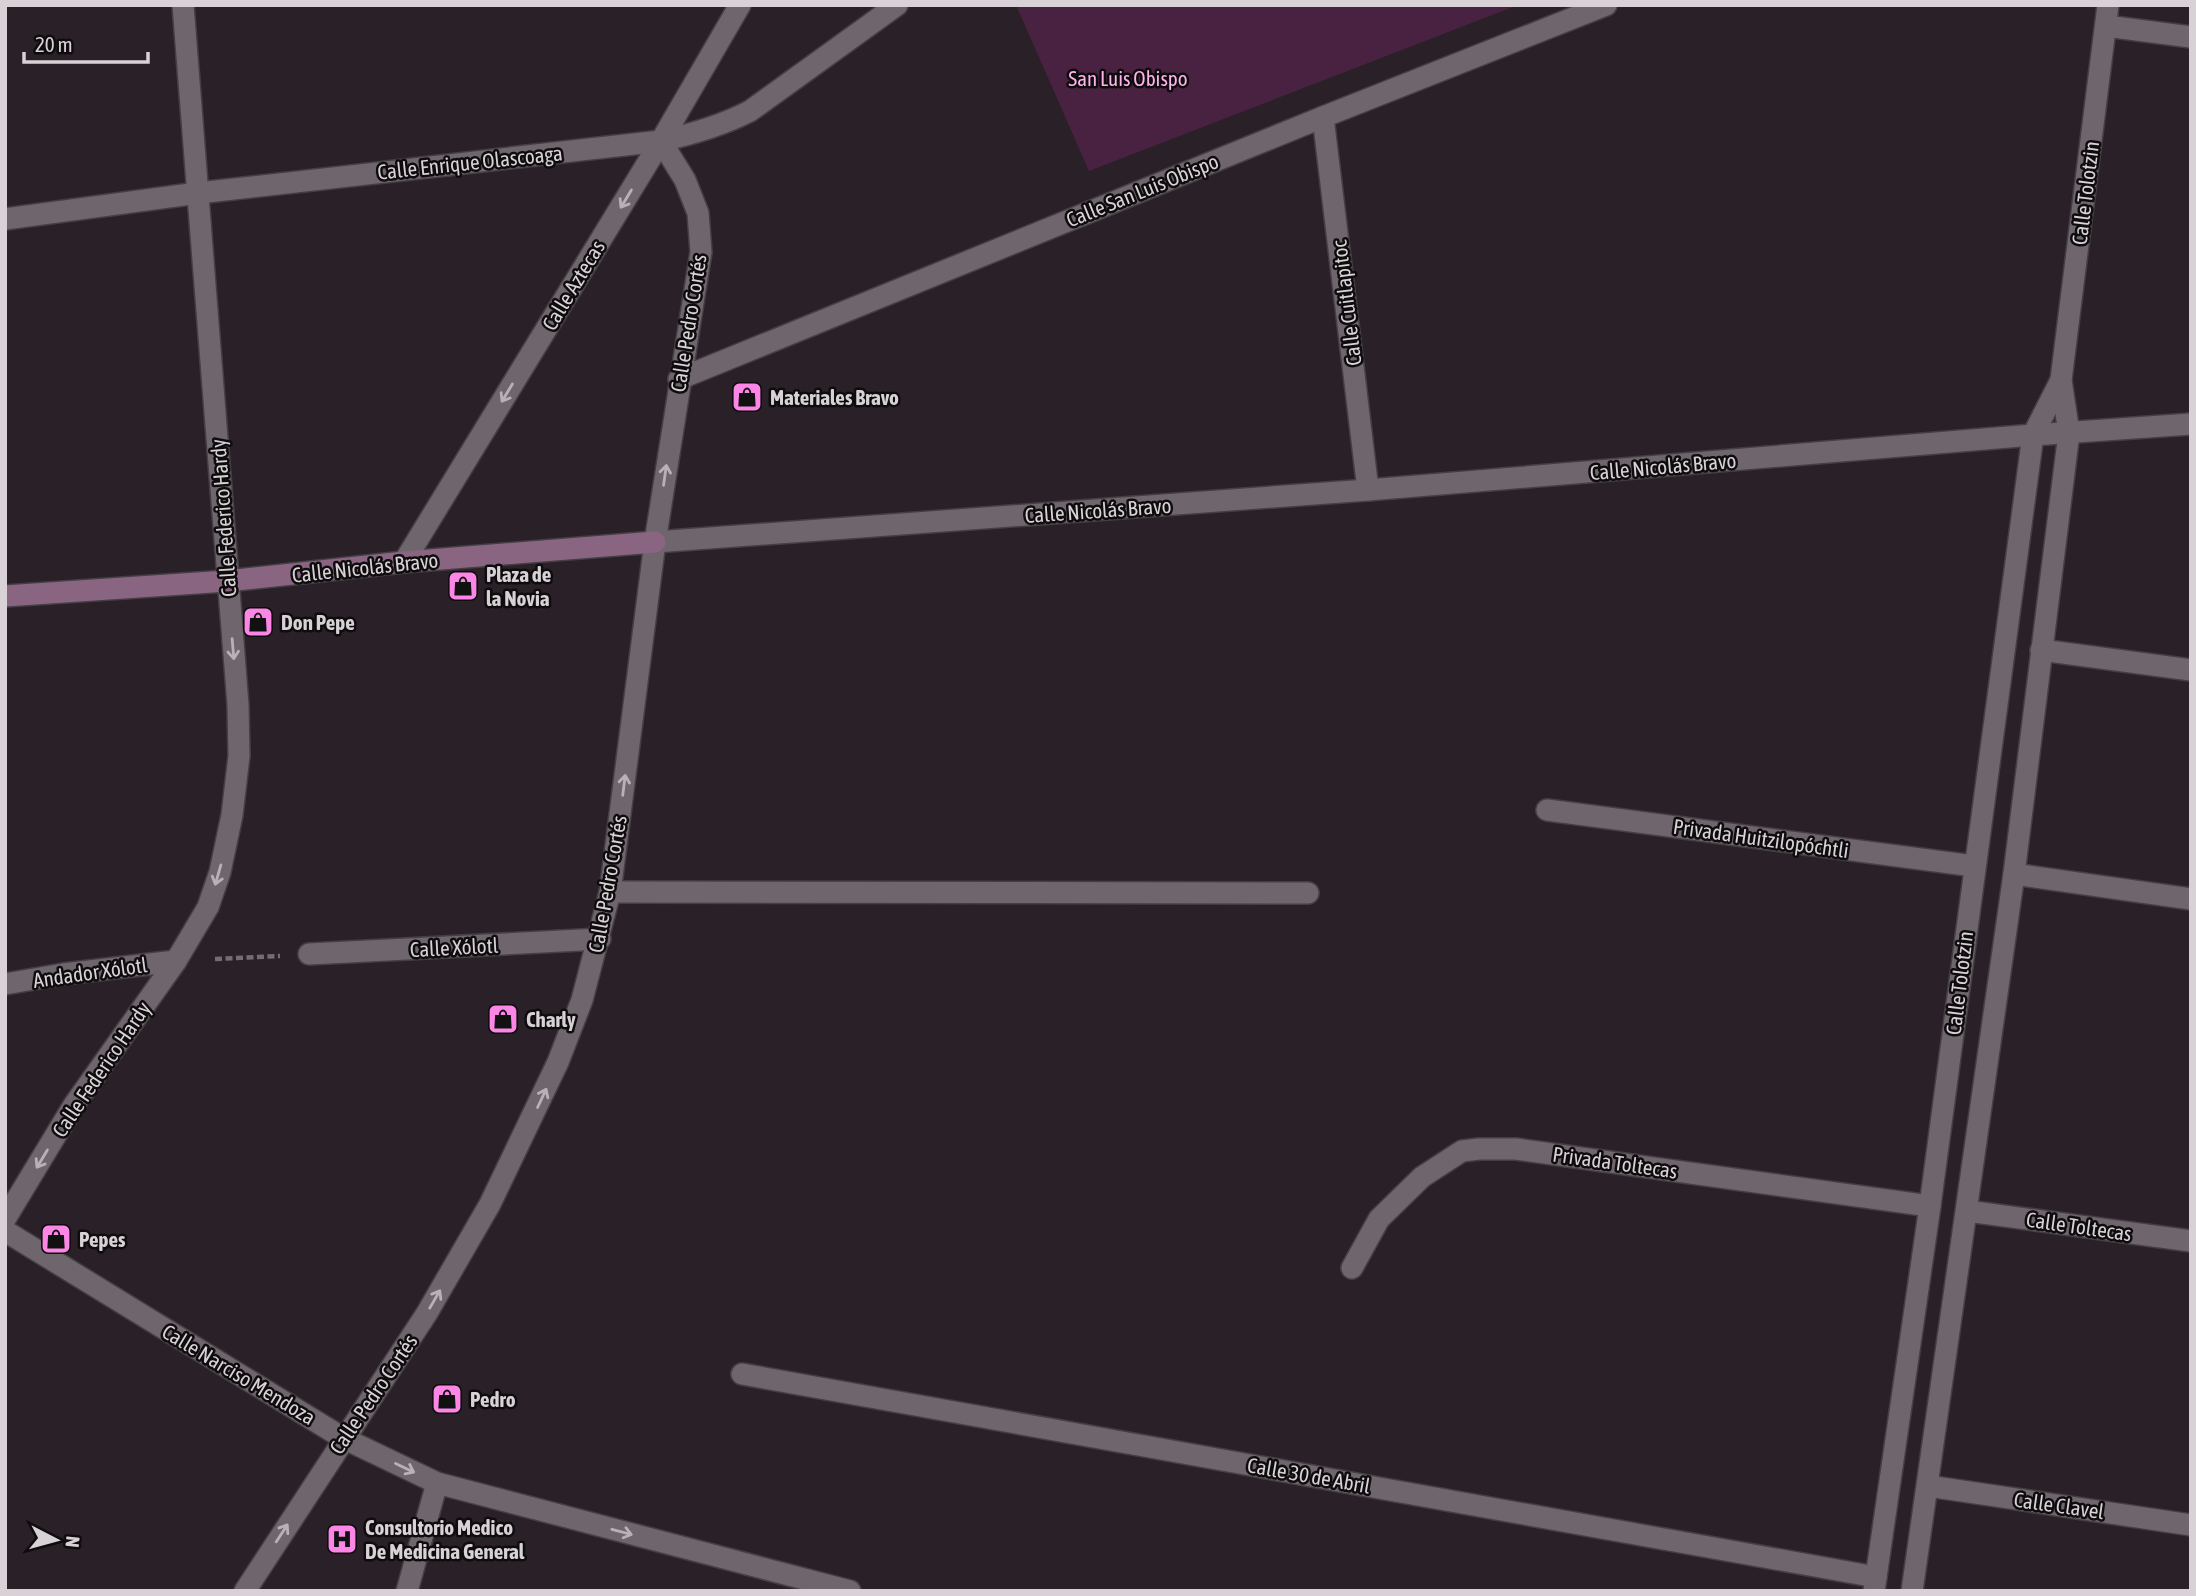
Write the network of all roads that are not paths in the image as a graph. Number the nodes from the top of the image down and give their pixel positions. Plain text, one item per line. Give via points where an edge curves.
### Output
1 (183, 5) edge
2 (740, 5) edge
3 (897, 5) edge
4 (1606, 5) edge
5 (2107, 16) edge
6 (2191, 37) edge
7 (1323, 117) junction
8 (661, 141) junction
9 (198, 193) junction
10 (5, 219) edge
11 (680, 379) junction
12 (2061, 380) junction
13 (2191, 424) edge
14 (2069, 433) junction
15 (2033, 435) junction
16 (1368, 490) junction
17 (655, 542) junction
18 (404, 562) junction
19 (227, 581) junction
20 (5, 596) edge
21 (2041, 650) junction
22 (2191, 670) edge
23 (1548, 810) dead end
24 (1974, 866) junction
25 (2014, 874) junction
26 (610, 892) junction
27 (1308, 893) dead end
28 (2191, 899) edge
29 (600, 939) junction
30 (309, 954) road end
31 (176, 961) junction
32 (5, 984) edge
33 (1930, 1206) junction
34 (1967, 1211) junction
35 (5, 1219) edge
36 (5, 1231) edge
37 (2191, 1241) edge
38 (1352, 1268) dead end
39 (742, 1374) dead end
40 (344, 1438) junction
41 (436, 1483) junction
42 (1928, 1486) junction
43 (2191, 1525) edge
44 (1875, 1584) edge
45 (826, 1588) edge
46 (245, 1591) edge
47 (407, 1591) edge
48 (850, 1591) edge
49 (1912, 1591) edge

1 - 9 street, Calle Federico Hardy
2 - 8 street, Calle Aztecas
3 - 8 street, Calle Enrique Olascoaga via 750,111 700,132
4 - 7 street, Calle San Luis Obispo
5 - 6 street
5 - 12 street, Calle Tolotzin
7 - 11 street, Calle San Luis Obispo
7 - 16 street, Calle Cuitlapitoc
8 - 9 street, Calle Enrique Olascoaga
8 - 11 street, Calle Pedro Cortés via 685,180 698,213 701,252
8 -> 18 street, Calle Aztecas
9 - 10 street, Calle Enrique Olascoaga
9 - 19 street, Calle Federico Hardy
17 -> 11 street, Calle Pedro Cortés
12 - 14 street, Calle Tolotzin
12 - 15 street, Calle Tolotzin
13 - 14 street, Calle Nicolás Bravo
14 - 15 street, Calle Nicolás Bravo
14 - 21 street, Calle Tolotzin
15 - 16 street, Calle Nicolás Bravo
15 - 24 street, Calle Tolotzin
16 - 17 street, Calle Nicolás Bravo
17 - 18 street, Calle Nicolás Bravo
26 -> 17 street, Calle Pedro Cortés
18 - 19 street, Calle Nicolás Bravo
19 - 20 street, Calle Nicolás Bravo
19 -> 31 street, Calle Federico Hardy via 238,705 239,756 232,815 208,907
21 - 22 street
21 - 25 street, Calle Tolotzin
23 - 24 street, Privada Huitzilopóchtli
24 - 33 street, Calle Tolotzin
25 - 28 street
25 - 34 street, Calle Tolotzin
26 - 27 street
26 - 29 street, Calle Pedro Cortés
29 - 30 street, Calle Xólotl
40 -> 29 street, Calle Pedro Cortés via 427,1313 490,1204 558,1062
31 - 32 street, Andador Xólotl
31 -> 35 street, Calle Federico Hardy via 74,1105
33 - 38 street, Privada Toltecas via 1516,1149 1479,1149 1462,1152 1422,1177 1379,1219
33 - 44 street, Calle Tolotzin
34 - 37 street, Calle Toltecas
34 - 42 street, Calle Tolotzin
36 - 40 street, Calle Narciso Mendoza
39 - 44 street, Calle 30 de Abril
40 -> 41 street, Calle Narciso Mendoza
46 -> 40 street, Calle Pedro Cortés
41 -> 45 street, Calle Narciso Mendoza
41 - 47 street
42 - 43 street, Calle Clavel
42 - 49 street, Calle Tolotzin
45 - 48 street, Calle Narciso Mendoza

